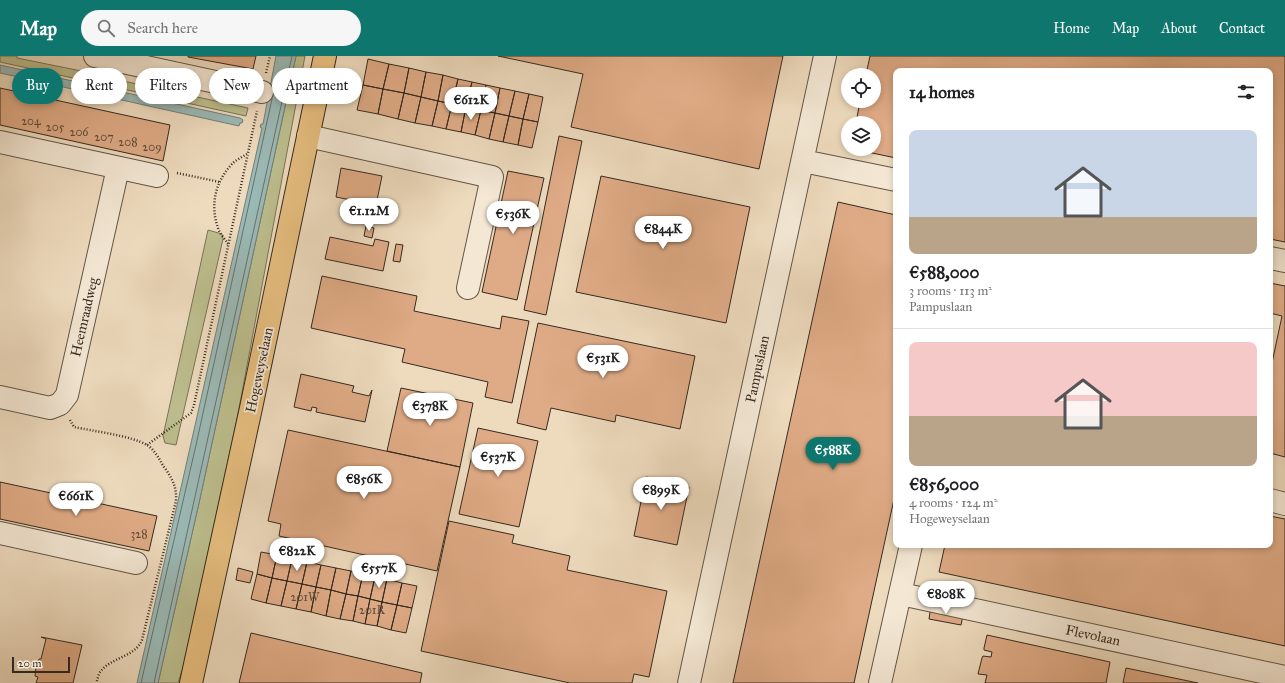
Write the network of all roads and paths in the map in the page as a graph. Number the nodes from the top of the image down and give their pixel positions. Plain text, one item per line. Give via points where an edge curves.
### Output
1 (95, 56) edge
2 (270, 56) edge
3 (325, 56) edge
4 (825, 56) edge
5 (209, 81) edge
6 (264, 83) edge
7 (259, 104) edge
8 (308, 136) junction
9 (0, 142) edge
10 (248, 153) junction
11 (803, 161) junction
12 (118, 168) junction
13 (157, 176) joint
14 (893, 179) edge
15 (220, 182) junction
16 (228, 245) junction
17 (1273, 259) edge
18 (1285, 261) edge
19 (468, 288) dead end
20 (0, 397) edge
21 (60, 404) junction
22 (148, 445) junction
23 (1273, 501) edge
24 (1285, 504) edge
25 (0, 533) edge
26 (910, 548) edge
27 (136, 564) dead end
28 (901, 594) junction
29 (1285, 677) edge
30 (96, 683) edge
31 (191, 683) edge
32 (689, 683) edge
33 (880, 683) edge

1 - 5 street
2 - 6 path
3 - 8 main road, Hogeweyselaan
4 - 11 street, Pampuslaan
7 - 10 path
8 - 19 street via 492,177
8 - 31 main road, Hogeweyselaan
9 - 12 street
10 - 15 path via 232,163
10 - 16 path
11 - 14 street
11 - 32 street, Pampuslaan
12 - 13 street
12 - 21 street, Heemraadweg via 66,395
13 - 15 path via 159,169
15 - 16 path via 215,194 214,212 218,230
16 - 22 path via 191,413
17 - 18 street
20 - 21 street via 50,408
21 - 22 path via 74,427 136,440
22 - 30 path via 174,483 176,501 142,640 134,651 109,663 100,672
23 - 24 street
25 - 27 street
26 - 28 street
28 - 29 street, Flevolaan
28 - 33 street

